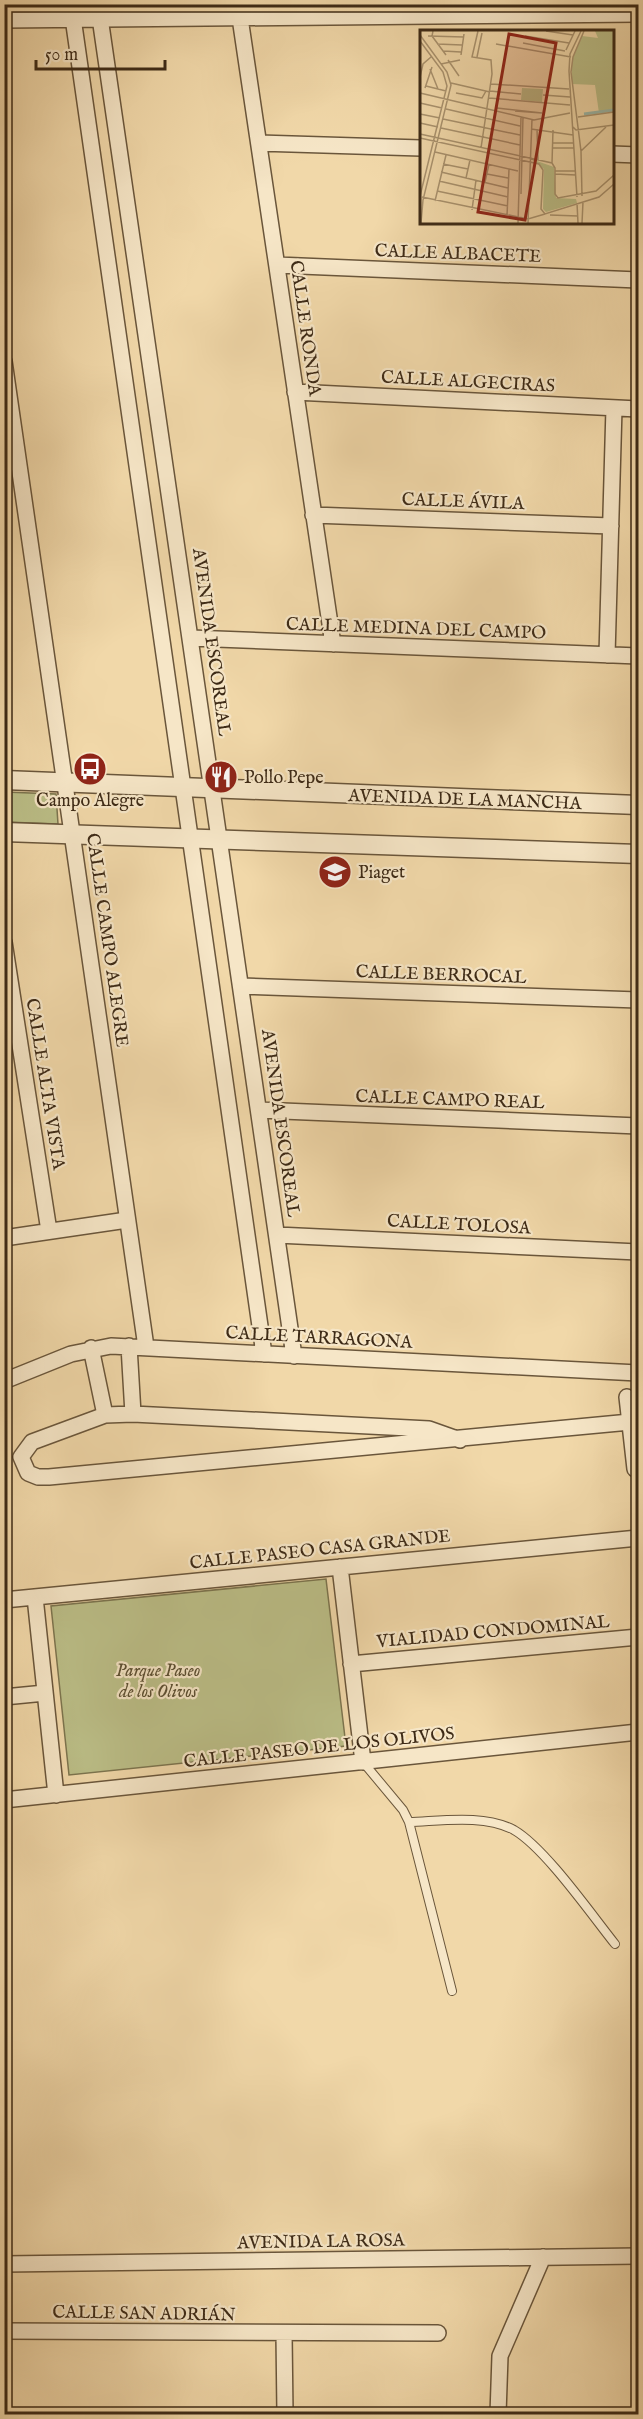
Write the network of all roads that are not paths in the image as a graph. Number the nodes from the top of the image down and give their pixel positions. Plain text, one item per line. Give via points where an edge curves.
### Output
1 (99, 11) edge
2 (72, 12) edge
3 (240, 14) junction
4 (639, 14) edge
5 (4, 20) edge
6 (259, 142) junction
7 (420, 148) edge
8 (613, 154) edge
9 (639, 155) edge
10 (277, 265) junction
11 (639, 280) edge
12 (5, 364) edge
13 (296, 392) junction
14 (8, 407) edge
15 (614, 408) junction
16 (639, 409) edge
17 (313, 515) junction
18 (611, 526) junction
19 (192, 638) junction
20 (333, 644) junction
21 (607, 655) junction
22 (639, 656) edge
23 (4, 780) edge
24 (66, 783) junction
25 (182, 787) junction
26 (214, 789) junction
27 (639, 805) edge
28 (4, 832) edge
29 (74, 835) junction
30 (190, 839) junction
31 (221, 840) junction
32 (639, 854) edge
33 (4, 942) edge
34 (242, 986) junction
35 (639, 1000) edge
36 (259, 1110) junction
37 (639, 1126) edge
38 (127, 1220) junction
39 (49, 1232) junction
40 (277, 1235) junction
41 (4, 1238) edge
42 (639, 1252) edge
43 (129, 1346) junction
44 (146, 1347) junction
45 (91, 1348) junction
46 (264, 1354) junction
47 (294, 1356) junction
48 (639, 1373) edge
49 (4, 1381) edge
50 (627, 1397) dead end
51 (133, 1414) junction
52 (105, 1415) junction
53 (630, 1422) junction
54 (345, 1425) junction
55 (460, 1440) junction
56 (345, 1450) junction
57 (635, 1469) dead end
58 (639, 1538) edge
59 (340, 1567) junction
60 (35, 1597) junction
61 (4, 1600) edge
62 (639, 1637) edge
63 (351, 1664) junction
64 (45, 1692) junction
65 (4, 1697) edge
66 (639, 1732) edge
67 (363, 1762) junction
68 (56, 1795) junction
69 (4, 1800) edge
70 (409, 1822) junction
71 (615, 1944) dead end
72 (452, 1991) dead end
73 (639, 2256) edge
74 (543, 2257) junction
75 (4, 2264) edge
76 (4, 2331) edge
77 (438, 2333) dead end
78 (284, 2334) junction
79 (285, 2415) edge
80 (498, 2415) edge

1 - 2 street
1 - 3 street
1 - 19 street, AVENIDA ESCOREAL
2 - 5 street
2 - 25 street
3 - 4 street
3 - 6 street, CALLE RONDA
6 - 7 street
6 - 10 street, CALLE RONDA
8 - 9 street
10 - 11 street, CALLE ALBACETE
10 - 13 street, CALLE RONDA
12 - 14 street, CALLE CAMPO ALEGRE
13 - 15 street, CALLE ALGECIRAS
13 - 17 street, CALLE RONDA
14 - 24 street, CALLE CAMPO ALEGRE
15 - 16 street, CALLE ALGECIRAS
15 - 18 street
17 - 18 street, CALLE ÁVILA
17 - 20 street, CALLE RONDA
18 - 21 street
19 - 20 street, CALLE MEDINA DEL CAMPO
19 - 26 street, AVENIDA ESCOREAL
20 - 21 street, CALLE MEDINA DEL CAMPO
21 - 22 street, CALLE MEDINA DEL CAMPO
23 - 24 street, AVENIDA DE LA MANCHA
24 - 25 street, AVENIDA DE LA MANCHA
24 - 29 street, CALLE CAMPO ALEGRE
25 - 26 street, AVENIDA DE LA MANCHA
25 - 30 street
26 - 27 street, AVENIDA DE LA MANCHA
26 - 31 street, AVENIDA ESCOREAL
28 - 29 street
29 - 30 street
29 - 38 street, CALLE CAMPO ALEGRE
30 - 31 street
30 - 46 street
31 - 32 street
31 - 34 street, AVENIDA ESCOREAL
33 - 39 street, CALLE ALTA VISTA
34 - 35 street, CALLE BERROCAL
34 - 36 street, AVENIDA ESCOREAL
36 - 37 street, CALLE CAMPO REAL
36 - 40 street, AVENIDA ESCOREAL
38 - 39 street
38 - 44 street, CALLE CAMPO ALEGRE
39 - 41 street
40 - 42 street, CALLE TOLOSA
40 - 47 street, AVENIDA ESCOREAL
43 - 44 street, CALLE TARRAGONA
43 - 45 street, CALLE TARRAGONA
43 - 51 street
44 - 46 street, CALLE TARRAGONA
45 - 49 street, CALLE TARRAGONA
45 - 52 street
46 - 47 street, CALLE TARRAGONA
47 - 48 street, CALLE TARRAGONA
50 - 53 street
51 - 52 street
51 - 54 street
52 - 56 street via 32,1442 23,1451 24,1469 33,1476 49,1477
53 - 55 street
53 - 57 street
54 - 55 street via 429,1429
54 - 56 street via 349,1437
55 - 56 street
58 - 59 street, CALLE PASEO CASA GRANDE
59 - 60 street, CALLE PASEO CASA GRANDE
59 - 63 street
60 - 61 street, CALLE PASEO CASA GRANDE
60 - 64 street
62 - 63 street, VIALIDAD CONDOMINAL
63 - 67 street
64 - 65 street
64 - 68 street
66 - 67 street, CALLE PASEO DE LOS OLIVOS
67 - 68 street, CALLE PASEO DE LOS OLIVOS
67 - 70 lane
68 - 69 street, CALLE PASEO DE LOS OLIVOS
70 - 71 lane via 461,1820 513,1830 538,1850
70 - 72 lane
73 - 74 street, AVENIDA LA ROSA
74 - 75 street, AVENIDA LA ROSA
74 - 80 street via 500,2356
76 - 78 street, CALLE SAN ADRIÁN
77 - 78 street, CALLE SAN ADRIÁN
78 - 79 street

